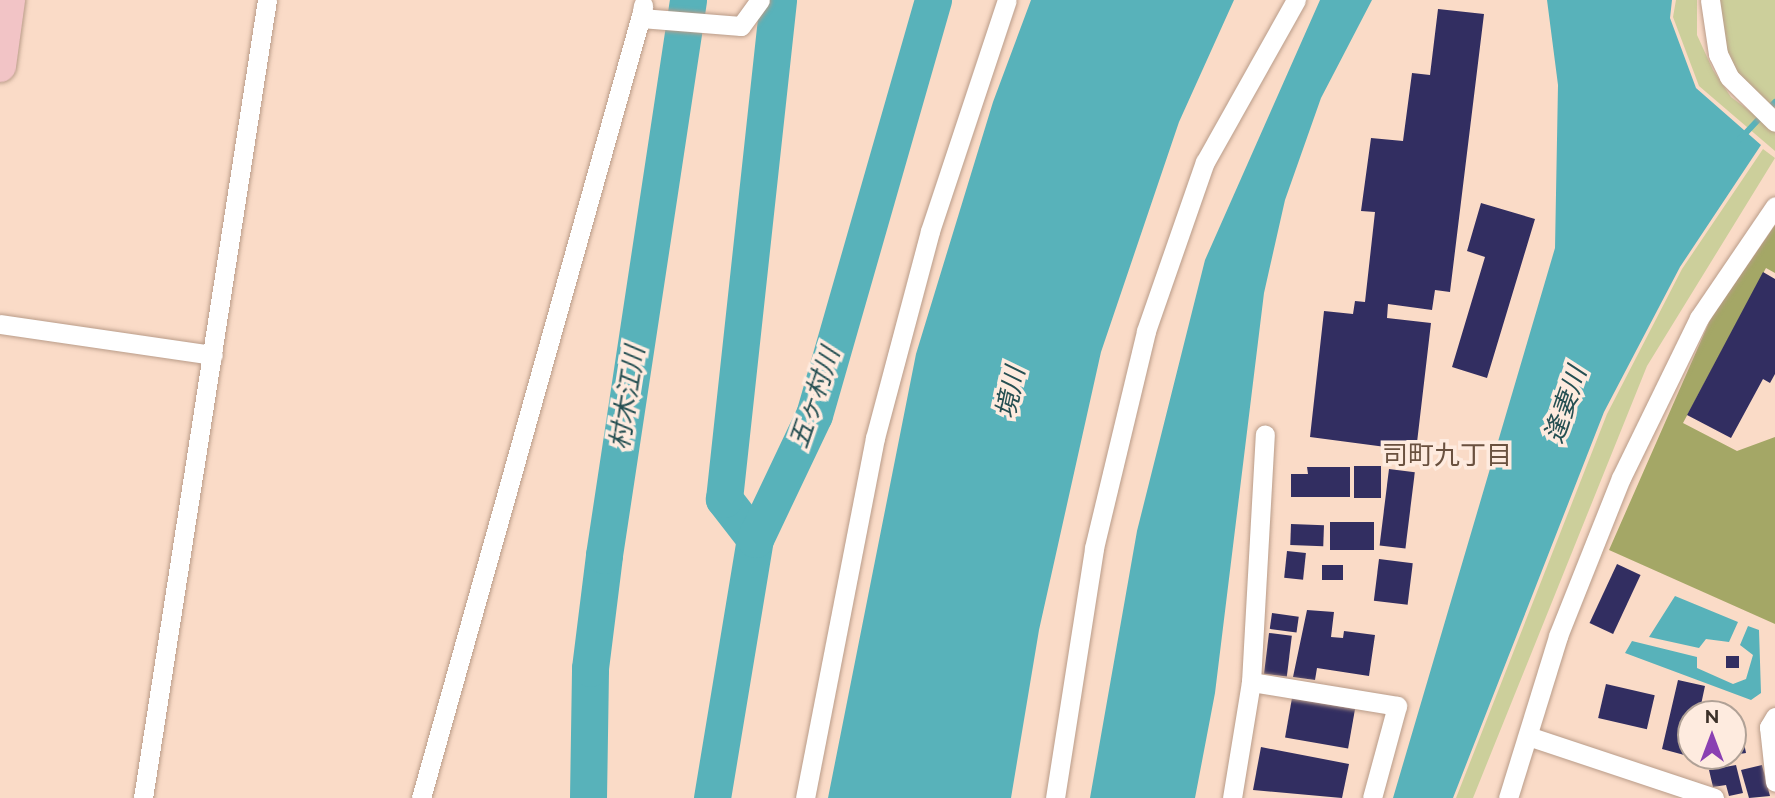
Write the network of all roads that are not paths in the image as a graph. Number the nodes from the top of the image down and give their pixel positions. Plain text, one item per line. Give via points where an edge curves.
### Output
1 (9, 0) edge
2 (267, 0) edge
3 (760, 0) edge
4 (1007, 0) edge
5 (1296, 0) edge
6 (1710, 0) edge
7 (643, 4) edge
8 (0, 66) edge
9 (1775, 122) edge
10 (1775, 206) edge
11 (0, 324) edge
12 (213, 355) junction
13 (1265, 434) dead end
14 (1251, 682) junction
15 (1775, 717) edge
16 (1528, 736) junction
17 (1775, 782) edge
18 (143, 798) edge
19 (421, 798) edge
20 (805, 798) edge
21 (1055, 798) edge
22 (1232, 798) edge
23 (1372, 798) edge
24 (1508, 798) edge
25 (1714, 798) edge

1 - 8 highway
2 - 12 street
3 - 7 street via 741,26 641,18
4 - 20 street via 930,230 875,438
5 - 21 street via 1205,162 1146,331 1094,548
6 - 9 street via 1718,54 1729,76
7 - 19 street
10 - 16 street via 1699,318 1645,425 1583,565
11 - 12 street
12 - 18 street
13 - 14 street
14 - 22 street
14 - 23 street via 1397,706
15 - 17 street via 1769,727
16 - 24 street
16 - 25 street

